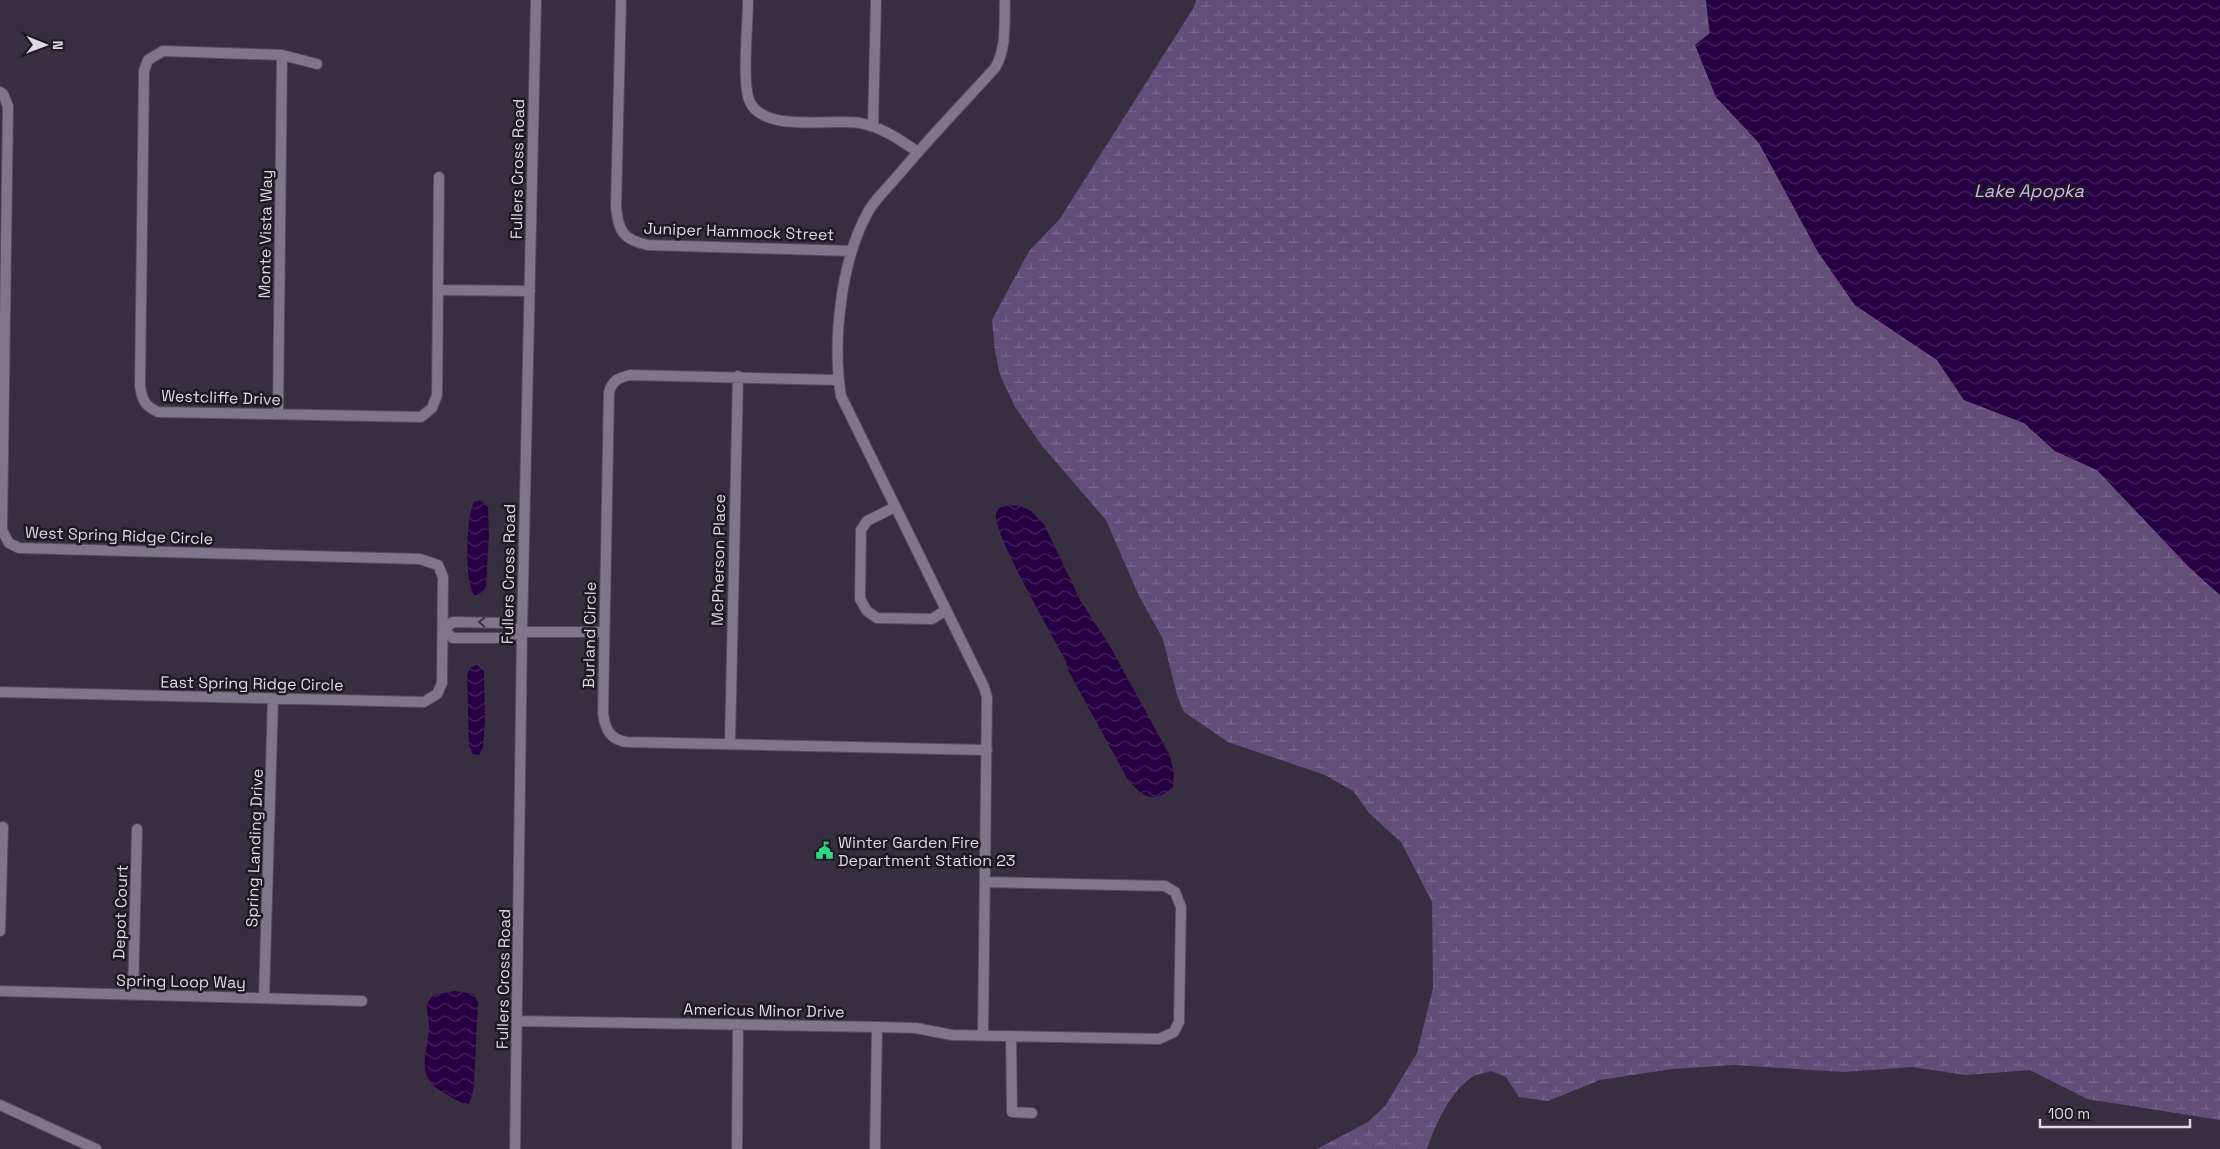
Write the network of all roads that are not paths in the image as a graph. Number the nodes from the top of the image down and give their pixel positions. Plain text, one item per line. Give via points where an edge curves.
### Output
1 (536, 0) edge
2 (621, 0) edge
3 (748, 0) edge
4 (876, 0) edge
5 (1005, 0) edge
6 (282, 55) junction
7 (317, 64) dead end
8 (0, 92) edge
9 (873, 126) junction
10 (918, 152) junction
11 (439, 177) dead end
12 (3, 217) edge
13 (851, 251) junction
14 (438, 290) junction
15 (530, 291) junction
16 (738, 376) junction
17 (838, 380) junction
18 (278, 414) junction
19 (895, 507) junction
20 (946, 610) junction
21 (442, 630) junction
22 (522, 632) junction
23 (604, 632) junction
24 (0, 692) edge
25 (272, 699) junction
26 (730, 744) junction
27 (987, 750) junction
28 (3, 826) dead end
29 (138, 829) dead end
30 (985, 882) junction
31 (0, 931) edge
32 (0, 991) edge
33 (133, 995) junction
34 (264, 998) junction
35 (362, 1000) dead end
36 (517, 1021) junction
37 (738, 1025) junction
38 (877, 1027) junction
39 (983, 1036) junction
40 (1011, 1036) junction
41 (0, 1105) edge
42 (1032, 1113) dead end
43 (96, 1149) edge
44 (515, 1149) edge
45 (737, 1149) edge
46 (875, 1149) edge

1 - 15 street, Fullers Cross Road
2 - 13 street, Juniper Hammock Street via 616,206 621,232 632,242 648,245
3 - 9 street via 746,84 749,100 757,112 783,121
4 - 9 street
5 - 10 street, Juniper Hammock Street via 1001,59
6 - 7 street, Westcliffe Drive
6 - 18 street, Monte Vista Way
6 - 18 street, Westcliffe Drive via 163,50 148,60 144,71 140,386 148,407 158,412
8 - 12 street, West Spring Ridge Circle via 8,106
9 - 10 street
10 - 13 street, Juniper Hammock Street via 870,208
11 - 14 street, Westcliffe Drive
12 - 21 street, West Spring Ridge Circle via 2,530 9,543 20,548 420,559 438,565 443,577
13 - 17 street, Juniper Hammock Street via 844,282
14 - 15 street
14 - 18 street, Westcliffe Drive via 437,395 432,408 420,417
15 - 22 street, Fullers Cross Road
16 - 17 street, Burland Circle
16 - 23 street, Burland Circle via 630,375 617,378 612,384 609,392
16 - 26 street, McPherson Place
17 - 19 street, Juniper Hammock Street via 841,396
19 - 20 street, Juniper Hammock Street
19 - 20 street via 867,521 861,530 860,599 867,612 877,618 932,619
20 - 27 street, Juniper Hammock Street via 987,697
21 - 22 street via 453,638 502,638
22 -> 21 street via 503,623 453,622
21 - 25 street, East Spring Ridge Circle via 442,683 437,694 424,702
22 - 23 street
22 - 36 street, Fullers Cross Road
23 - 26 street, Burland Circle via 603,713 610,735 618,741 627,742
24 - 25 street, East Spring Ridge Circle
25 - 34 street, Spring Landing Drive
26 - 27 street, Burland Circle
27 - 30 street, Juniper Hammock Street
28 - 31 street
29 - 33 street, Depot Court
30 - 39 street, Juniper Hammock Street
30 - 40 street, Americus Minor Drive via 1165,886 1175,892 1181,907 1179,1022 1174,1032 1159,1039
32 - 33 street, Spring Loop Way
33 - 34 street, Spring Loop Way
34 - 35 street, Spring Loop Way
36 - 37 street, Americus Minor Drive
36 - 44 street, Fullers Cross Road
37 - 38 street, Americus Minor Drive
37 - 45 street
38 - 39 street, Americus Minor Drive
38 - 46 street
39 - 40 street, Americus Minor Drive
40 - 42 street via 1012,1112
41 - 43 street

